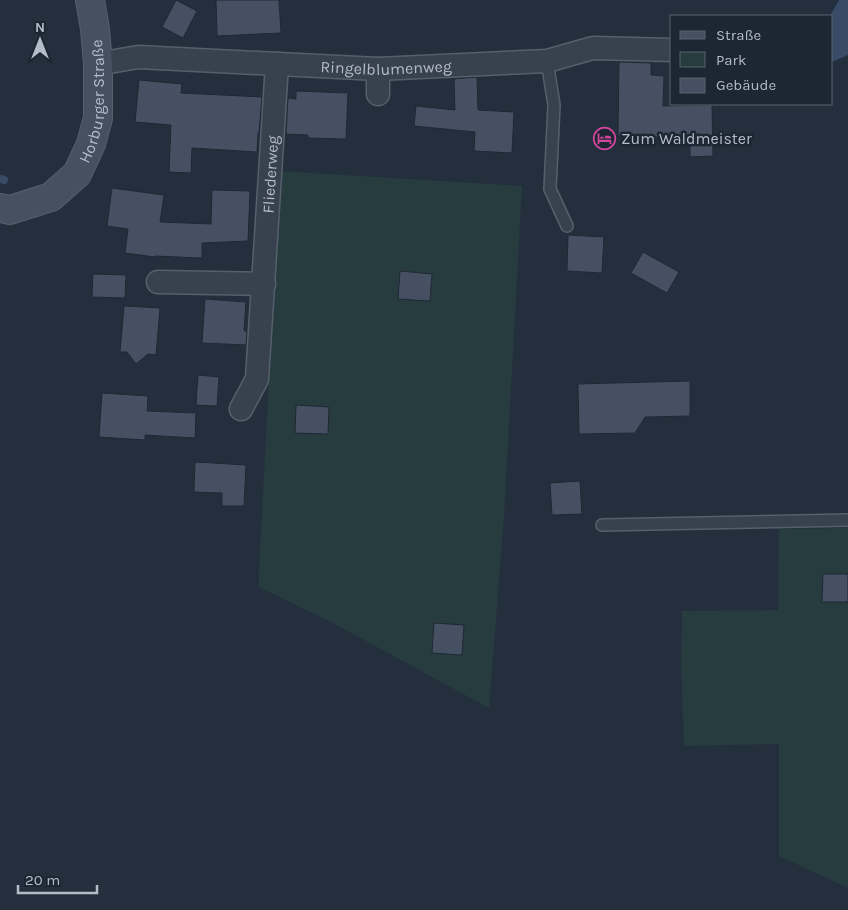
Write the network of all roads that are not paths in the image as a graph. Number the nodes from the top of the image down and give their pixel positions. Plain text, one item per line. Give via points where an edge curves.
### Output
1 (90, 0) edge
2 (670, 50) edge
3 (547, 60) junction
4 (98, 64) junction
5 (277, 64) junction
6 (378, 69) junction
7 (378, 94) dead end
8 (0, 208) edge
9 (567, 226) dead end
10 (158, 282) dead end
11 (264, 284) junction
12 (241, 409) dead end
13 (848, 520) edge
14 (602, 525) dead end

1 - 4 street, Horburger Straße
2 - 3 street, Ringelblumenweg via 593,48
3 - 6 street, Ringelblumenweg
3 - 9 lane via 554,105 550,189
4 - 5 street, Ringelblumenweg via 138,57
4 - 8 street, Horburger Straße via 98,118 91,144 77,174 51,197 10,210
5 - 6 street, Ringelblumenweg
5 - 11 street, Fliederweg
6 - 7 street
10 - 11 street
11 - 12 street, Fliederweg via 257,379
13 - 14 lane

